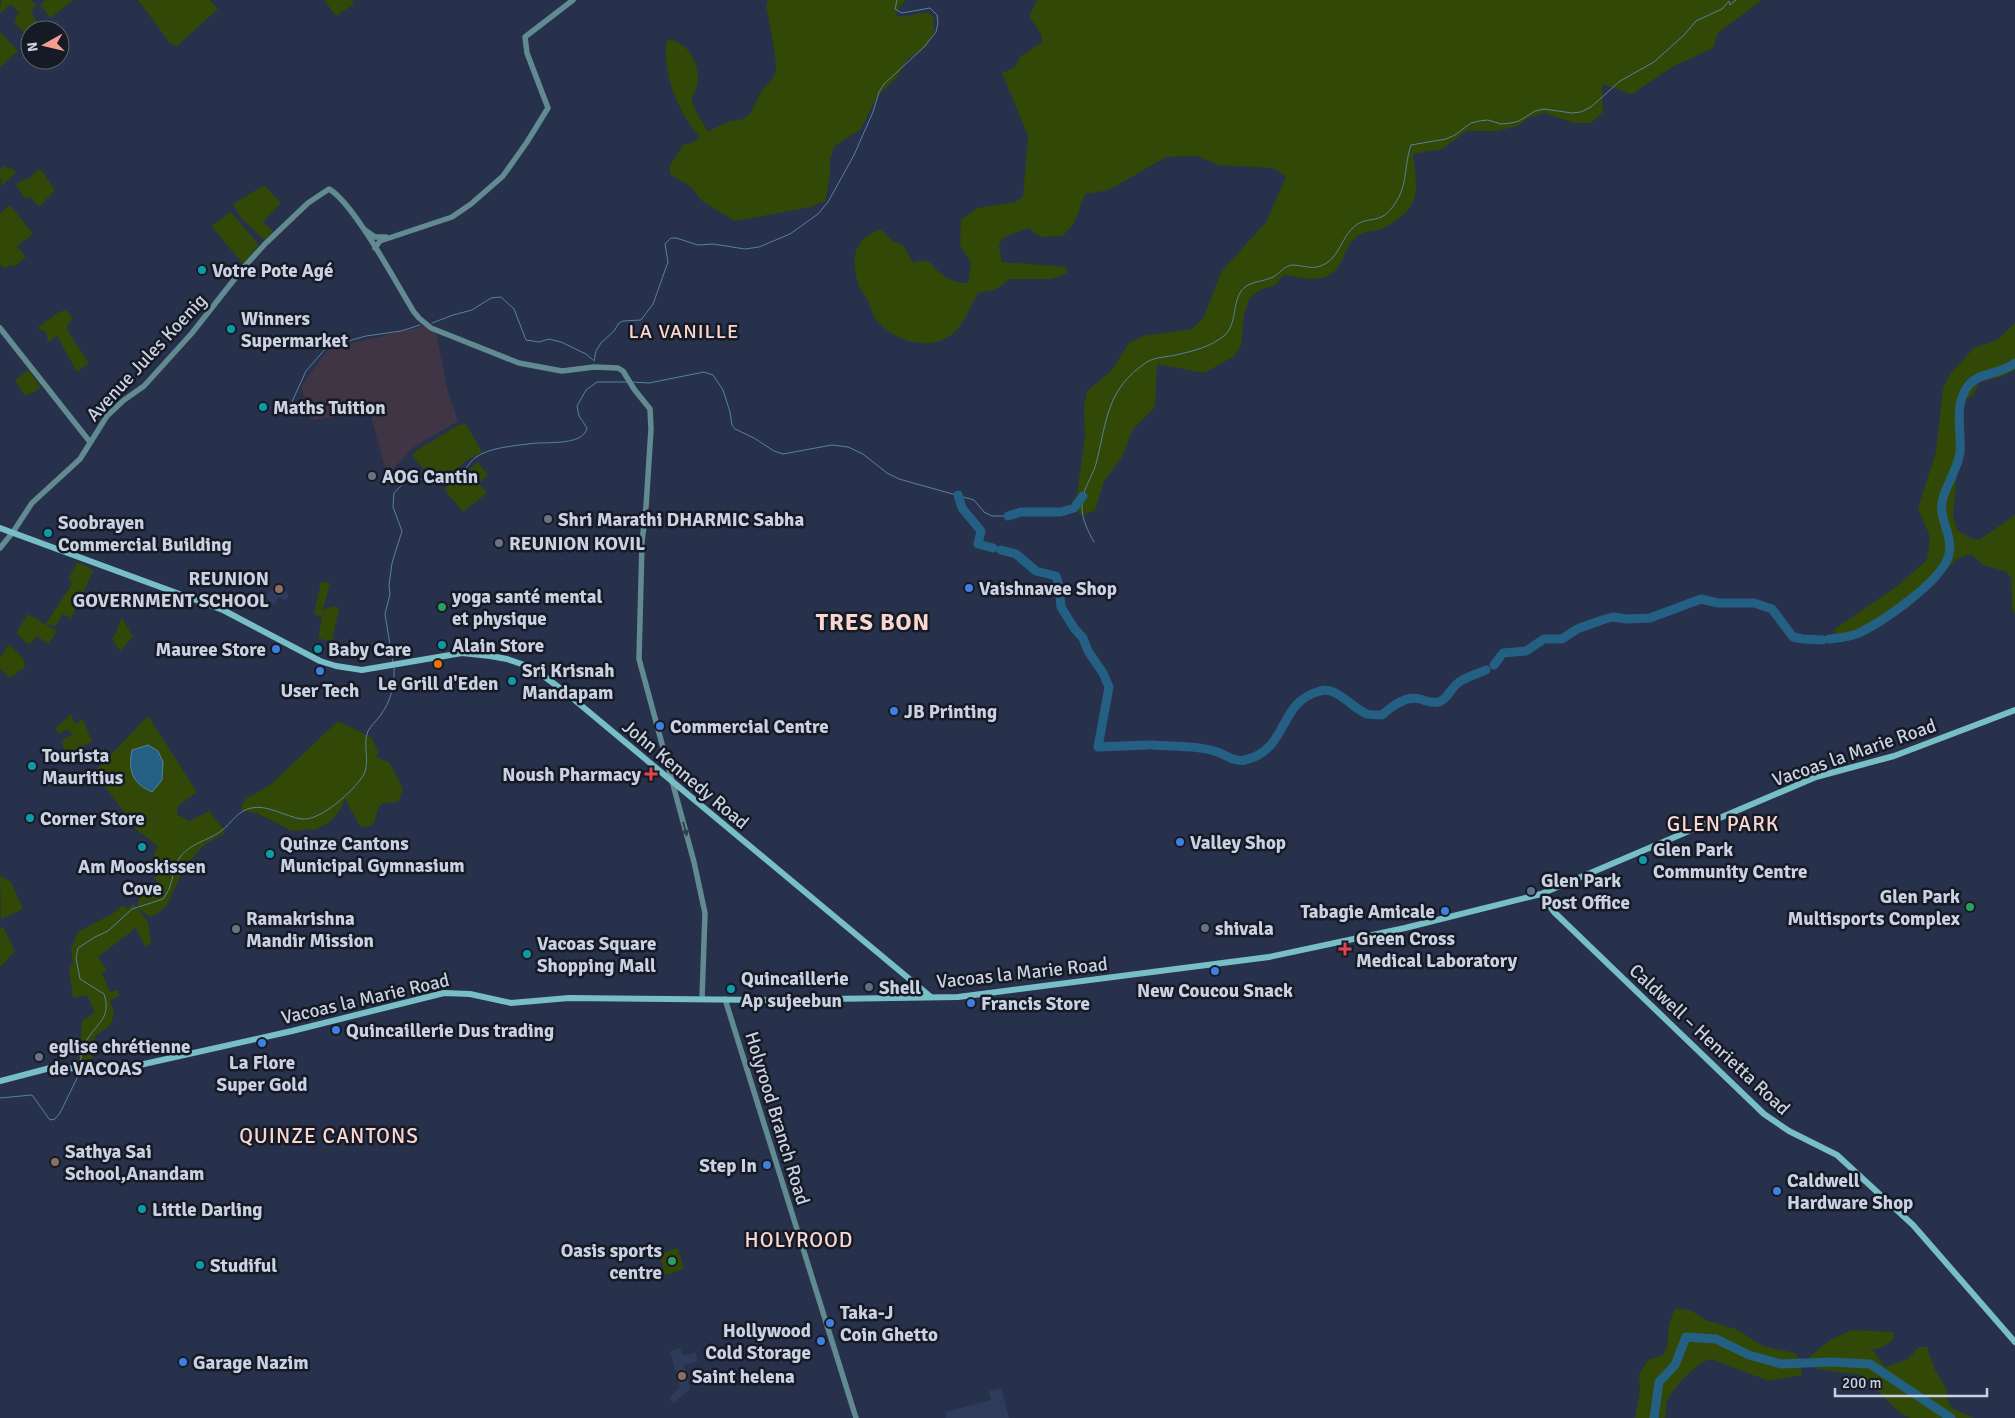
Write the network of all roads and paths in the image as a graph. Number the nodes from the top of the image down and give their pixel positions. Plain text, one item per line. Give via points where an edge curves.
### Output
1 (573, 0) edge
2 (361, 227) junction
3 (378, 237) junction
4 (390, 237) junction
5 (373, 245) junction
6 (0, 328) edge
7 (90, 442) junction
8 (0, 528) edge
9 (13, 532) junction
10 (0, 548) edge
11 (2015, 710) edge
12 (672, 782) junction
13 (1541, 894) junction
14 (930, 997) junction
15 (702, 999) junction
16 (725, 999) junction
17 (0, 1081) edge
18 (2015, 1342) edge
19 (856, 1418) edge

1 - 4 street via 525,37 527,53 548,108 515,160 499,180 452,217
2 - 3 street
2 - 5 street, Avenue Jules Koenig
2 - 7 street, Avenue Jules Koenig via 340,198 329,189 308,203 244,267 144,386 107,416
3 - 4 street
3 - 5 street
4 - 5 street
5 - 12 street, Avenue Jules Koenig via 414,312 431,328 538,368 570,371 611,366 623,371 650,409 641,552 639,659
6 - 7 street
7 - 9 street, Avenue Jules Koenig via 74,465 32,503
8 - 9 main road, John Kennedy Road
9 - 10 street, Avenue Jules Koenig
9 - 12 main road, John Kennedy Road via 223,610 320,661 352,669 388,667 462,653 524,664 540,672
11 - 13 main road, Vacoas la Marie Road via 1894,756 1816,777
12 - 14 main road, John Kennedy Road
12 -> 15 street via 705,913
13 - 14 main road, Vacoas la Marie Road via 1412,927 1269,957 967,996
13 - 18 main road, Caldwell – Henrietta Road via 1554,912 1764,1114 1837,1155 1914,1226
14 - 16 main road, Vacoas la Marie Road
15 - 16 main road, Vacoas la Marie Road
15 - 17 main road, Vacoas la Marie Road via 569,998 511,1003 470,994 444,993 135,1066 44,1069
16 - 19 street, Holyrood Branch Road

